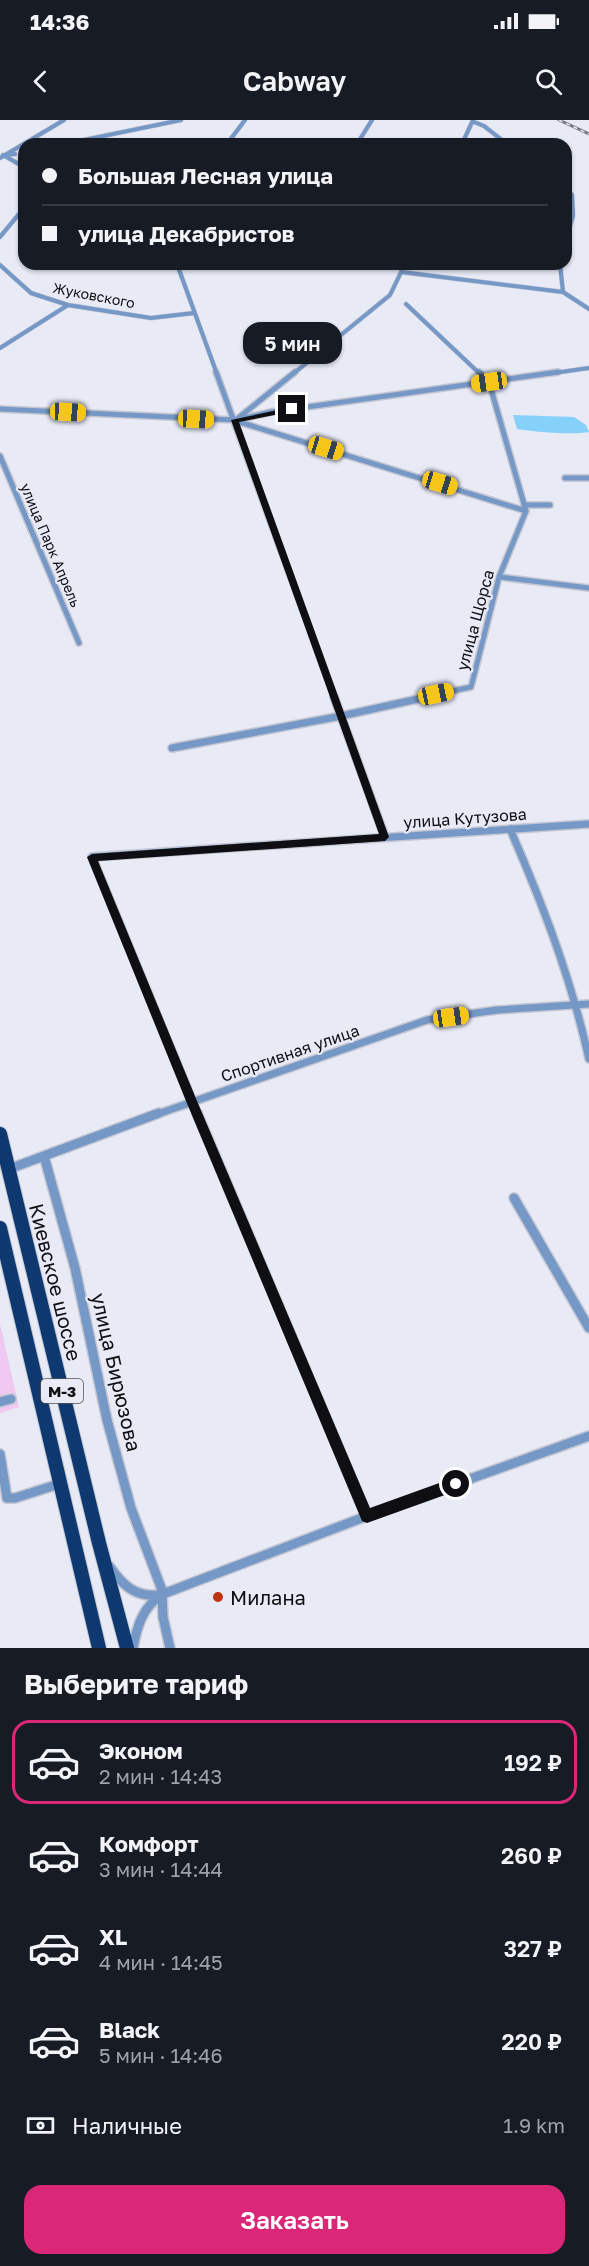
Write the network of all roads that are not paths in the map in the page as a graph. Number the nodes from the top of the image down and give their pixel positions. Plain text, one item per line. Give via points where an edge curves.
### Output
1 (64, 120) edge
2 (181, 120) edge
3 (245, 120) edge
4 (372, 120) edge
5 (474, 121) edge
6 (33, 138) edge
7 (94, 138) edge
8 (232, 138) edge
9 (361, 138) edge
10 (465, 138) edge
11 (499, 138) edge
12 (18, 147) edge
13 (15, 154) dead end
14 (2, 156) edge
15 (18, 164) edge
16 (572, 212) edge
17 (18, 215) edge
18 (573, 216) edge
19 (0, 237) edge
20 (0, 265) edge
21 (179, 270) edge
22 (561, 270) edge
23 (401, 272) joint
24 (563, 292) junction
25 (406, 304) dead end
26 (68, 305) junction
27 (589, 309) edge
28 (194, 313) junction
29 (0, 348) edge
30 (589, 368) edge
31 (489, 382) junction
32 (0, 409) edge
33 (235, 420) junction
34 (0, 456) edge
35 (565, 478) dead end
36 (589, 478) edge
37 (550, 505) dead end
38 (525, 508) junction
39 (499, 577) junction
40 (589, 588) edge
41 (79, 643) dead end
42 (341, 716) junction
43 (172, 748) dead end
44 (589, 824) edge
45 (510, 829) junction
46 (385, 837) junction
47 (589, 1004) edge
48 (577, 1005) junction
49 (589, 1059) edge
50 (192, 1101) junction
51 (0, 1134) edge
52 (44, 1156) junction
53 (9, 1169) junction
54 (514, 1198) dead end
55 (0, 1227) edge
56 (589, 1328) edge
57 (11, 1399) dead end
58 (0, 1402) edge
59 (589, 1436) edge
60 (0, 1454) edge
61 (59, 1484) junction
62 (367, 1516) junction
63 (99, 1543) junction
64 (162, 1594) junction
65 (99, 1648) edge
66 (127, 1648) edge
67 (133, 1648) edge
68 (170, 1648) edge

1 - 6 street
2 - 7 street
3 - 8 street
4 - 9 street
5 - 10 street
5 - 11 street
12 - 14 street
13 - 14 street
14 - 15 street
16 - 18 street
17 - 19 street
20 - 26 street, Жуковского via 31,293
21 - 28 street
22 - 24 street
23 - 24 street
23 - 33 street via 390,295
24 - 27 street
25 - 31 street
26 - 28 street, Жуковского via 151,318
26 - 29 street
28 - 33 street
30 - 31 street
31 - 33 street
31 - 38 street
32 - 33 street
33 - 38 street
33 - 42 street
34 - 41 street, улица Парк Апрель
35 - 36 street
37 - 38 street
38 - 39 street, улица Щорса
39 - 40 street
39 - 42 street, улица Щорса via 471,687
42 - 43 street, улица Щорса
42 - 46 street
44 - 45 street, улица Кутузова
45 - 46 street, улица Кутузова
45 - 48 street via 544,906
46 - 50 street, улица Кутузова via 92,857
47 - 48 street, Спортивная улица
48 - 49 street
48 - 50 street, Спортивная улица via 427,1020
50 - 52 street, Спортивная улица
50 - 62 street
51 - 53 highway, Киевское шоссе / М-3
52 - 53 street, Спортивная улица
52 - 64 street, улица Бирюзова via 75,1268 107,1420 131,1508
53 - 63 highway, Киевское шоссе / М-3
54 - 56 street
55 - 61 highway, М-3
57 - 58 street
59 - 62 street
60 - 61 street via 7,1498
61 - 65 highway, М-3
62 - 64 street
63 - 64 street via 116,1577 131,1592
63 - 66 highway, Киевское шоссе / М-3
64 - 67 street via 144,1612
64 - 68 street, улица Бирюзова

